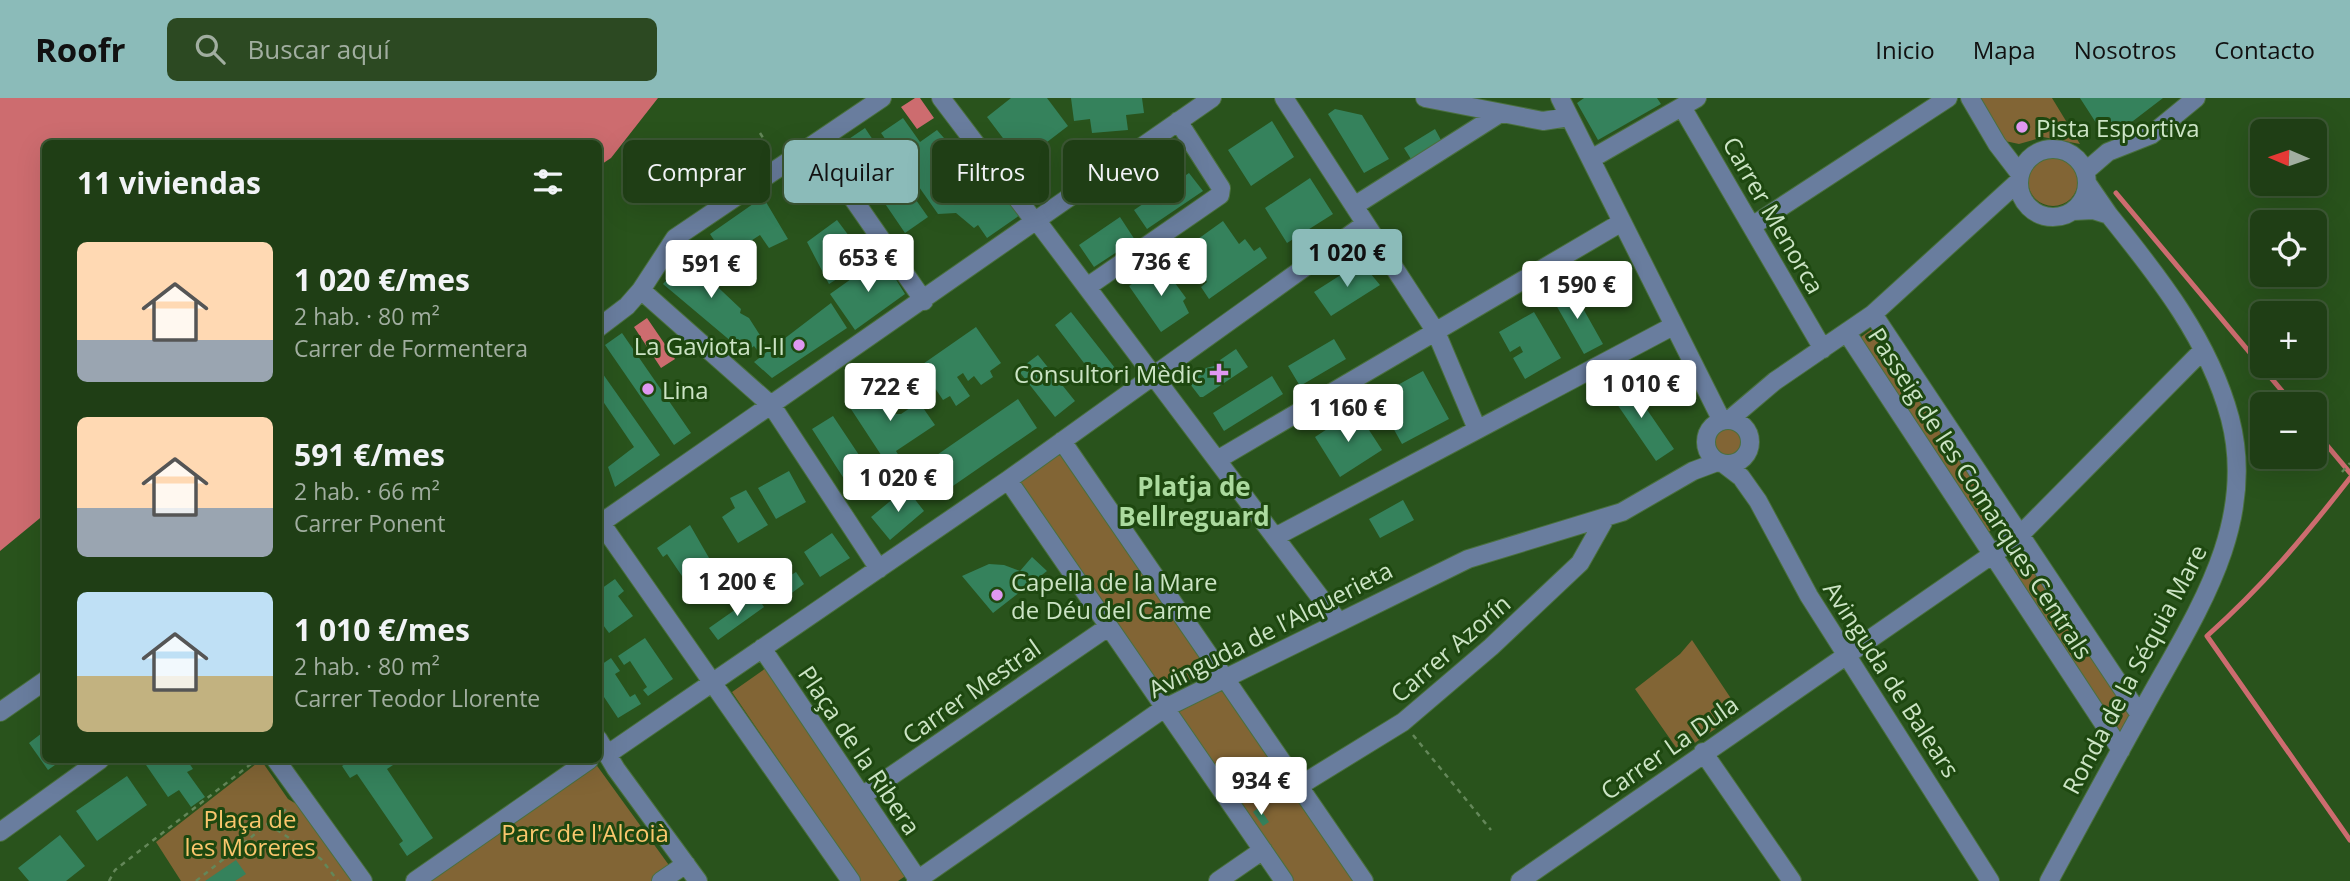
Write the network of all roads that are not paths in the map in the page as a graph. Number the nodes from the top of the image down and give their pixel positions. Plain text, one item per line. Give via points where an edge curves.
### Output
1 (882, 98) edge
2 (941, 98) edge
3 (1212, 98) edge
4 (1284, 98) edge
5 (1425, 98) edge
6 (1560, 98) edge
7 (1948, 98) edge
8 (1970, 98) edge
9 (2196, 98) edge
10 (1689, 102) edge
11 (1499, 114) junction
12 (1569, 117) junction
13 (1178, 121) junction
14 (833, 140) edge
15 (1997, 144) junction
16 (2108, 152) junction
17 (2071, 153) junction
18 (2033, 156) junction
19 (1591, 159) junction
20 (784, 173) edge
21 (2019, 177) junction
22 (2086, 177) junction
23 (2025, 202) junction
24 (856, 203) edge
25 (1354, 206) junction
26 (2073, 211) junction
27 (2109, 215) junction
28 (1036, 222) junction
29 (1622, 222) junction
30 (1978, 222) junction
31 (1365, 224) junction
32 (1752, 226) junction
33 (1087, 287) junction
34 (640, 290) junction
35 (924, 301) junction
36 (1873, 314) junction
37 (602, 325) edge
38 (1673, 327) junction
39 (1436, 332) junction
40 (1847, 333) junction
41 (1823, 349) junction
42 (2203, 350) junction
43 (1152, 374) junction
44 (1767, 389) junction
45 (772, 405) junction
46 (1717, 428) junction
47 (1477, 429) junction
48 (1746, 430) junction
49 (1062, 441) junction
50 (1748, 451) junction
51 (1217, 460) junction
52 (1721, 463) junction
53 (1677, 479) junction
54 (1008, 480) junction
55 (1758, 501) junction
56 (1606, 517) junction
57 (602, 523) edge
58 (602, 527) edge
59 (2020, 536) junction
60 (1275, 537) junction
61 (1993, 554) junction
62 (879, 569) junction
63 (1338, 621) junction
64 (1108, 627) junction
65 (762, 648) junction
66 (1846, 655) junction
67 (1225, 677) junction
68 (42, 683) edge
69 (712, 683) junction
70 (1163, 709) junction
71 (0, 712) edge
72 (2140, 715) junction
73 (602, 749) edge
74 (2121, 750) junction
75 (1703, 752) junction
76 (96, 763) edge
77 (278, 763) edge
78 (585, 763) edge
79 (1298, 786) junction
80 (862, 796) junction
81 (0, 832) edge
82 (1263, 850) junction
83 (686, 864) junction
84 (918, 880) edge
85 (363, 881) edge
86 (415, 881) edge
87 (661, 881) edge
88 (698, 881) edge
89 (851, 881) edge
90 (1218, 881) edge
91 (1284, 881) edge
92 (1364, 881) edge
93 (1520, 881) edge
94 (1792, 881) edge
95 (1990, 881) edge
96 (2049, 881) edge

1 - 14 street
2 - 28 street
3 - 13 street
4 - 25 street
5 - 11 street
6 - 12 street
7 - 32 street
8 - 15 street
9 - 16 street via 2151,135
10 - 19 street
10 - 32 street, Carrer Menorca
11 - 12 street via 1543,121
11 - 25 street
12 - 19 street
13 - 28 street
13 - 33 street via 1221,188 1220,195
15 - 18 street
15 - 21 street
16 - 17 street
16 - 22 street
17 - 18 street via 2048,149
17 - 22 street
18 - 21 street
19 - 29 street
20 - 34 street via 675,238
21 - 23 street
21 - 30 street
22 - 26 street via 2081,203
22 - 27 street, Ronda de la Séquia Mare
23 - 26 street via 2042,215
23 - 30 street
24 - 35 street
25 - 31 street
26 - 27 street
27 - 42 street, Ronda de la Séquia Mare via 2159,277
28 - 33 street
28 - 35 street
29 - 38 street
29 - 39 street
30 - 36 street
31 - 39 street
31 - 43 street
32 - 41 street, Carrer Menorca
33 - 43 street
34 - 37 street
34 - 45 street
35 - 45 street
36 - 40 street
36 - 59 street, Passeig de les Comarques Centrals
38 - 46 street
38 - 47 street
39 - 47 street
39 - 51 street
40 - 41 street
40 - 61 street, Passeig de les Comarques Centrals
41 - 44 street
42 - 59 street, Carrer La Dula
42 - 72 street, Ronda de la Séquia Mare via 2230,419 2237,476 2235,503 2220,565
43 - 49 street
43 - 51 street
44 - 46 street
44 - 48 street
45 - 57 street
45 - 62 street
46 - 48 street
46 - 52 street via 1707,450
46 - 53 street
47 - 60 street
48 - 50 street
49 - 54 street
49 - 67 street
50 - 52 street via 1739,461
50 - 55 street
51 - 60 street
52 - 53 street
52 - 55 street via 1741,477
53 - 56 street, Avinguda de l’Alquerieta
54 - 62 street
54 - 64 street
55 - 66 street, Avinguda de Balears
56 - 63 street, Avinguda de l’Alquerieta via 1479,554
56 - 79 street, Carrer Azorín via 1580,563 1491,647 1402,722
58 - 69 street
59 - 61 street, Carrer La Dula
59 - 72 street, Passeig de les Comarques Centrals
60 - 63 street
61 - 66 street, Carrer La Dula
61 - 74 street, Passeig de les Comarques Centrals
62 - 65 street
63 - 67 street, Avinguda de l’Alquerieta
64 - 70 street
64 - 80 street, Carrer Mestral
65 - 69 street
65 - 80 street, Plaça de la Ribera
66 - 75 street, Carrer La Dula
66 - 95 street, Avinguda de Balears
67 - 70 street, Avinguda de l’Alquerieta
67 - 79 street
68 - 71 street
69 - 73 street
69 - 89 street
70 - 82 street
70 - 84 street, Avinguda de l’Alquerieta
72 - 74 street, Ronda de la Séquia Mare
73 - 83 street
74 - 96 street, Ronda de la Séquia Mare
75 - 93 street, Carrer La Dula
75 - 94 street
76 - 81 street
77 - 85 street
78 - 86 street
79 - 92 street
80 - 84 street, Plaça de la Ribera
82 - 90 street
82 - 91 street
83 - 87 street
83 - 88 street

